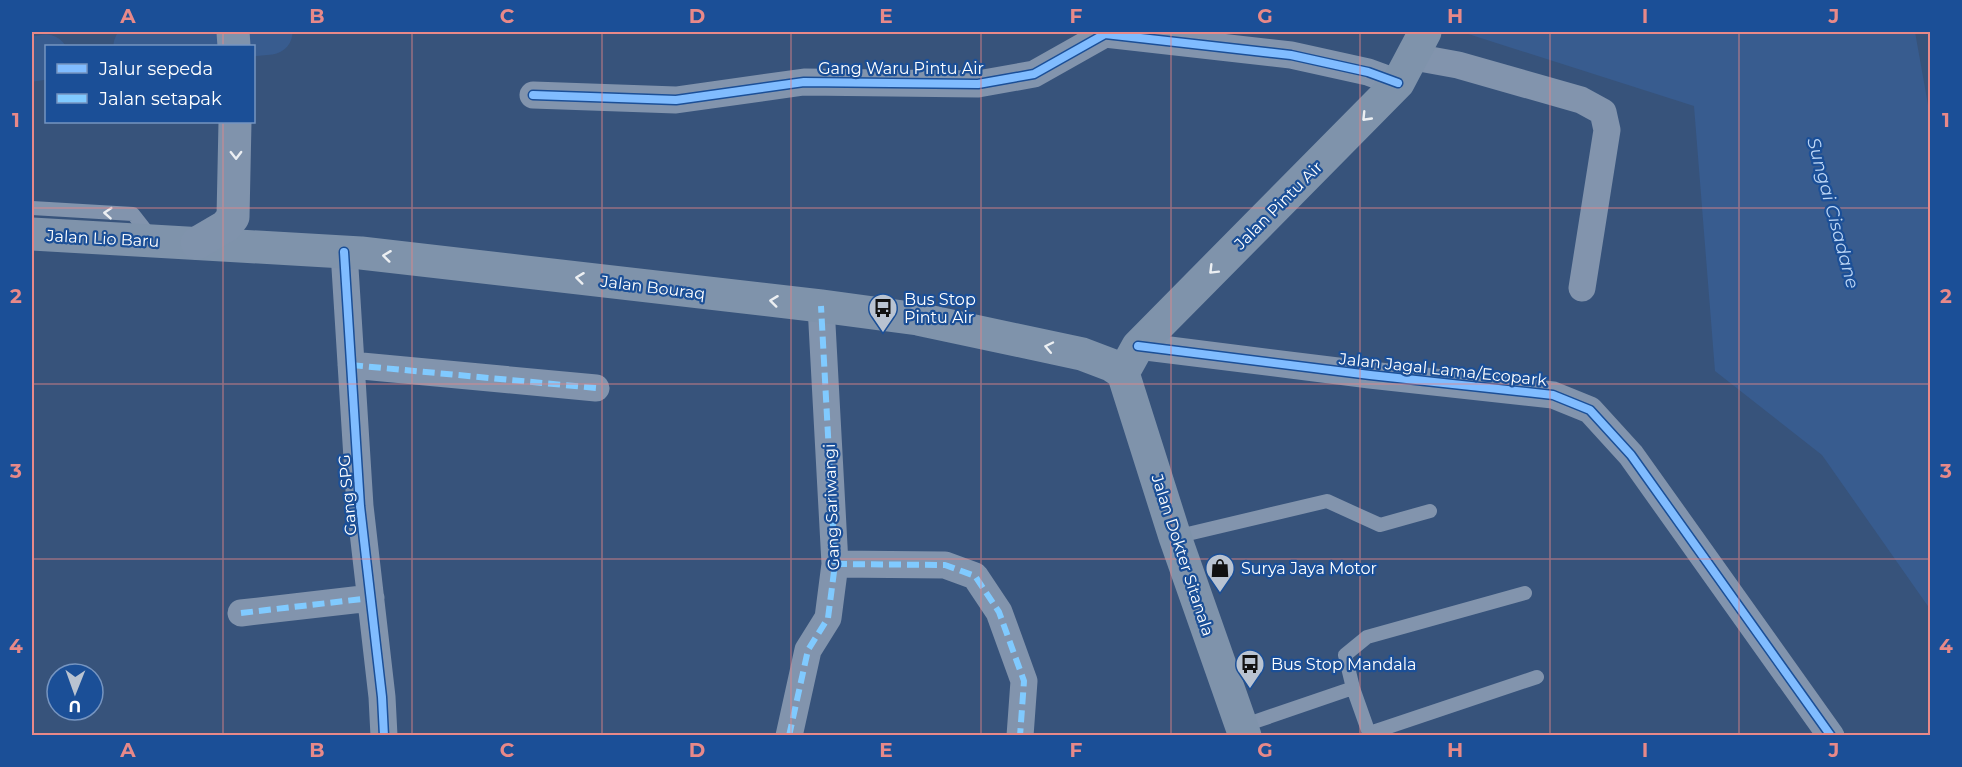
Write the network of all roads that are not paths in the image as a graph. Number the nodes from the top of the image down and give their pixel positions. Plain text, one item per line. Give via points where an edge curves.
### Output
1 (1415, 52) edge
2 (533, 95) dead end
3 (235, 123) edge
4 (32, 207) edge
5 (32, 234) edge
6 (175, 242) junction
7 (344, 252) junction
8 (1582, 288) dead end
9 (820, 306) junction
10 (1131, 359) junction
11 (351, 365) junction
12 (596, 388) dead end
13 (1430, 511) dead end
14 (1175, 537) junction
15 (835, 564) junction
16 (1525, 593) dead end
17 (371, 598) junction
18 (242, 613) dead end
19 (1537, 677) dead end
20 (1353, 688) junction
21 (1243, 731) edge
22 (1370, 734) edge
23 (384, 735) edge
24 (789, 735) edge
25 (1020, 735) edge
26 (1831, 735) edge

1 - 2 street, Gang Waru Pintu Air via 1368,72 1291,55 1105,34 1034,74 978,84 804,82 676,99
1 - 8 street, Gang Waru Pintu Air via 1581,100 1603,111 1607,130
1 -> 10 main road, Jalan Pintu Air
3 -> 6 highway via 233,217 226,226
6 -> 4 lane via 133,214
5 - 6 main road, Jalan Lio Baru
6 - 7 main road, Jalan Bouraq
9 -> 7 main road, Jalan Bouraq
7 - 11 street, Gang SPG
10 -> 9 main road, Jalan Bouraq via 1111,365 1082,354 918,319
9 - 15 street, Gang Sariwangi
10 - 14 main road, Jalan Dokter Sitanala
10 - 26 street, Jalan Jagal Lama/Ecopark via 1358,374 1553,395 1590,410 1631,455
11 - 12 street
11 - 17 street, Gang SPG via 360,506
13 - 14 lane via 1380,525 1327,501
14 - 21 main road, Jalan Dokter Sitanala
15 - 24 street, Gang Sariwangi via 828,618 808,650
15 - 25 street via 945,565 975,576 999,612 1024,681
16 - 20 lane via 1367,637 1345,655
17 - 18 street
17 - 23 street, Gang SPG
19 - 22 lane
20 - 21 lane
20 - 22 lane

